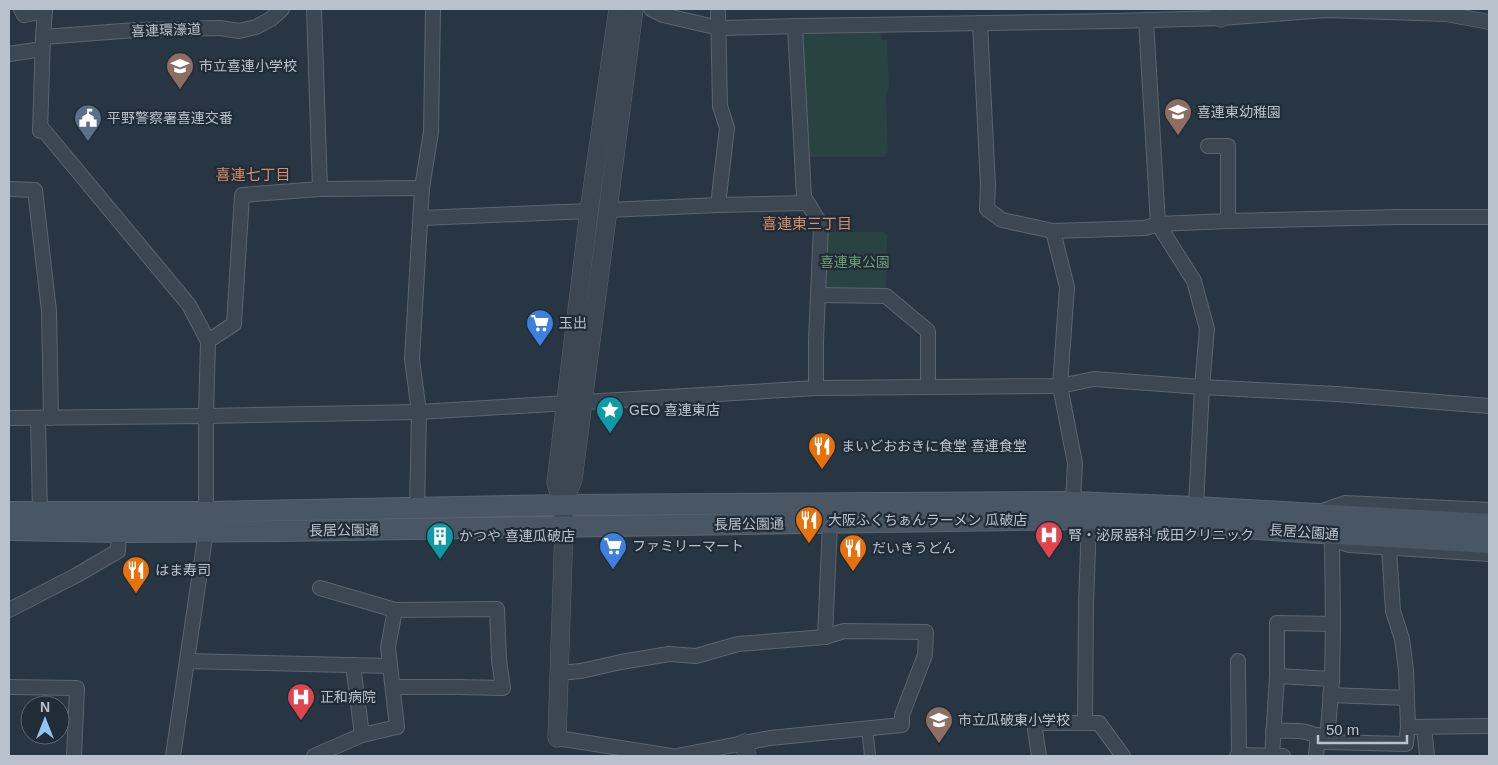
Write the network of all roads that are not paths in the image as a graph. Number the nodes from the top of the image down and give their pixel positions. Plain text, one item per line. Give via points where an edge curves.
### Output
1 (21, 9) edge
2 (282, 9) edge
3 (314, 9) edge
4 (433, 9) edge
5 (618, 9) edge
6 (634, 9) edge
7 (652, 9) edge
8 (718, 9) edge
9 (1321, 9) edge
10 (45, 10) edge
11 (1446, 12) edge
12 (1220, 13) edge
13 (1114, 15) edge
14 (1146, 20) junction
15 (1489, 22) edge
16 (980, 23) junction
17 (795, 26) junction
18 (719, 28) junction
19 (42, 43) junction
20 (9, 54) edge
21 (1208, 146) dead end
22 (422, 188) junction
23 (9, 189) edge
24 (320, 189) junction
25 (807, 203) junction
26 (718, 205) junction
27 (608, 210) junction
28 (589, 211) junction
29 (1489, 217) edge
30 (421, 218) junction
31 (1228, 221) junction
32 (1158, 224) junction
33 (1053, 230) junction
34 (818, 295) junction
35 (208, 341) junction
36 (1060, 386) junction
37 (928, 387) junction
38 (816, 388) junction
39 (1202, 388) junction
40 (573, 403) junction
41 (1489, 406) edge
42 (419, 412) junction
43 (206, 416) junction
44 (9, 418) edge
45 (45, 418) junction
46 (1073, 502) junction
47 (562, 505) junction
48 (1196, 507) junction
49 (417, 509) junction
50 (1489, 510) edge
51 (9, 512) edge
52 (40, 513) junction
53 (1089, 519) junction
54 (206, 521) junction
55 (830, 523) junction
56 (1314, 523) junction
57 (1489, 524) edge
58 (564, 527) junction
59 (9, 530) edge
60 (119, 532) junction
61 (1332, 539) junction
62 (1489, 543) edge
63 (1389, 548) junction
64 (1489, 554) edge
65 (320, 588) dead end
66 (9, 610) edge
67 (396, 610) junction
68 (1333, 624) junction
69 (825, 637) junction
70 (187, 661) junction
71 (1238, 661) dead end
72 (353, 665) junction
73 (390, 666) junction
74 (559, 673) junction
75 (1277, 676) junction
76 (1332, 679) junction
77 (9, 686) edge
78 (393, 687) junction
79 (1330, 695) junction
80 (1407, 698) junction
81 (1085, 723) junction
82 (1489, 726) edge
83 (1408, 727) junction
84 (1424, 727) junction
85 (867, 728) junction
86 (1274, 731) junction
87 (362, 735) junction
88 (558, 738) joint
89 (1322, 739) junction
90 (746, 750) edge
91 (74, 756) edge
92 (173, 756) edge
93 (314, 756) edge
94 (671, 756) edge
95 (676, 756) edge
96 (870, 756) edge
97 (1038, 756) edge
98 (1124, 756) edge
99 (1238, 756) edge
100 (1272, 756) edge
101 (1283, 756) edge
102 (1316, 756) edge
103 (1427, 756) edge

1 - 10 street via 24,15
2 - 19 street, 喜連環濠道 via 256,27 240,31 220,28 136,30
3 - 24 street
4 - 22 street via 431,132
5 - 28 street
6 - 27 street
7 - 18 street
8 - 18 street
9 - 11 street
9 - 12 street
10 - 19 street
11 - 15 street
12 - 14 street
13 - 14 street
13 - 16 street
14 - 32 street
16 - 17 street
16 - 33 street via 987,209 1002,220
17 - 18 street
17 - 25 street via 804,197
18 - 26 street via 720,106 728,128
19 - 20 street, 喜連環濠道
19 - 35 street via 41,129 189,305
21 - 31 street via 1228,146
22 - 24 street
22 - 30 street
23 - 45 street via 35,190 49,311
24 - 35 street via 242,195 234,324
25 - 26 street
25 - 34 street via 821,225
26 - 27 street
27 - 40 street
28 - 30 street
28 - 40 street
29 - 31 street
30 - 42 street via 412,359
31 - 32 street
32 - 33 street via 1145,228
32 - 39 street via 1194,280 1207,329
33 - 36 street via 1067,287
34 - 37 street via 886,296 928,331
34 - 38 street
35 - 43 street
36 - 37 street
36 - 39 street via 1094,379
36 - 46 street via 1075,463
37 - 38 street
38 - 40 street
39 - 41 street
39 - 48 street
40 - 42 street
40 - 47 street via 556,483
42 - 43 street
42 - 49 street
43 - 45 street
43 - 54 street
44 - 45 street
45 - 52 street
46 - 47 main road, 長居公園通
46 - 48 main road, 長居公園通
47 - 49 main road, 長居公園通
47 - 58 street
48 - 56 main road, 長居公園通
49 - 54 main road, 長居公園通
50 - 56 street via 1345,503
51 - 52 main road, 長居公園通
52 - 54 main road, 長居公園通
53 - 55 main road, 長居公園通
53 - 56 main road, 長居公園通
53 - 81 street
54 - 58 main road, 長居公園通
54 - 60 main road, 長居公園通
54 - 70 street
55 - 58 main road, 長居公園通
55 - 69 street
56 - 57 main road, 長居公園通
56 - 61 street
56 - 62 main road, 長居公園通
58 - 74 street
59 - 60 main road, 長居公園通
60 - 66 street via 118,551
61 - 63 street via 1350,545
61 - 68 street
63 - 64 street
63 - 80 street via 1393,611 1402,639
65 - 67 street
67 - 73 street via 388,648
67 - 78 street via 497,609 503,688
68 - 75 street via 1277,623
68 - 76 street
69 - 74 street via 738,644 696,656 669,654
69 - 85 street via 844,631 926,632 925,655 902,715 902,725
70 - 72 street
70 - 92 street
71 - 99 street
72 - 73 street
72 - 87 street
73 - 78 street
74 - 88 street
75 - 76 street
75 - 86 street
76 - 79 street
77 - 91 street via 77,688
78 - 87 street via 397,727
79 - 80 street
79 - 89 street
80 - 83 street
81 - 97 street via 1034,724
81 - 98 street via 1099,723
82 - 84 street
83 - 84 street
83 - 89 street via 1406,744
84 - 103 street
85 - 90 street via 770,738
85 - 96 street
86 - 89 street via 1309,731
86 - 100 street
87 - 93 street
88 - 94 street
89 - 102 street
90 - 95 street
99 - 100 street
100 - 101 street

